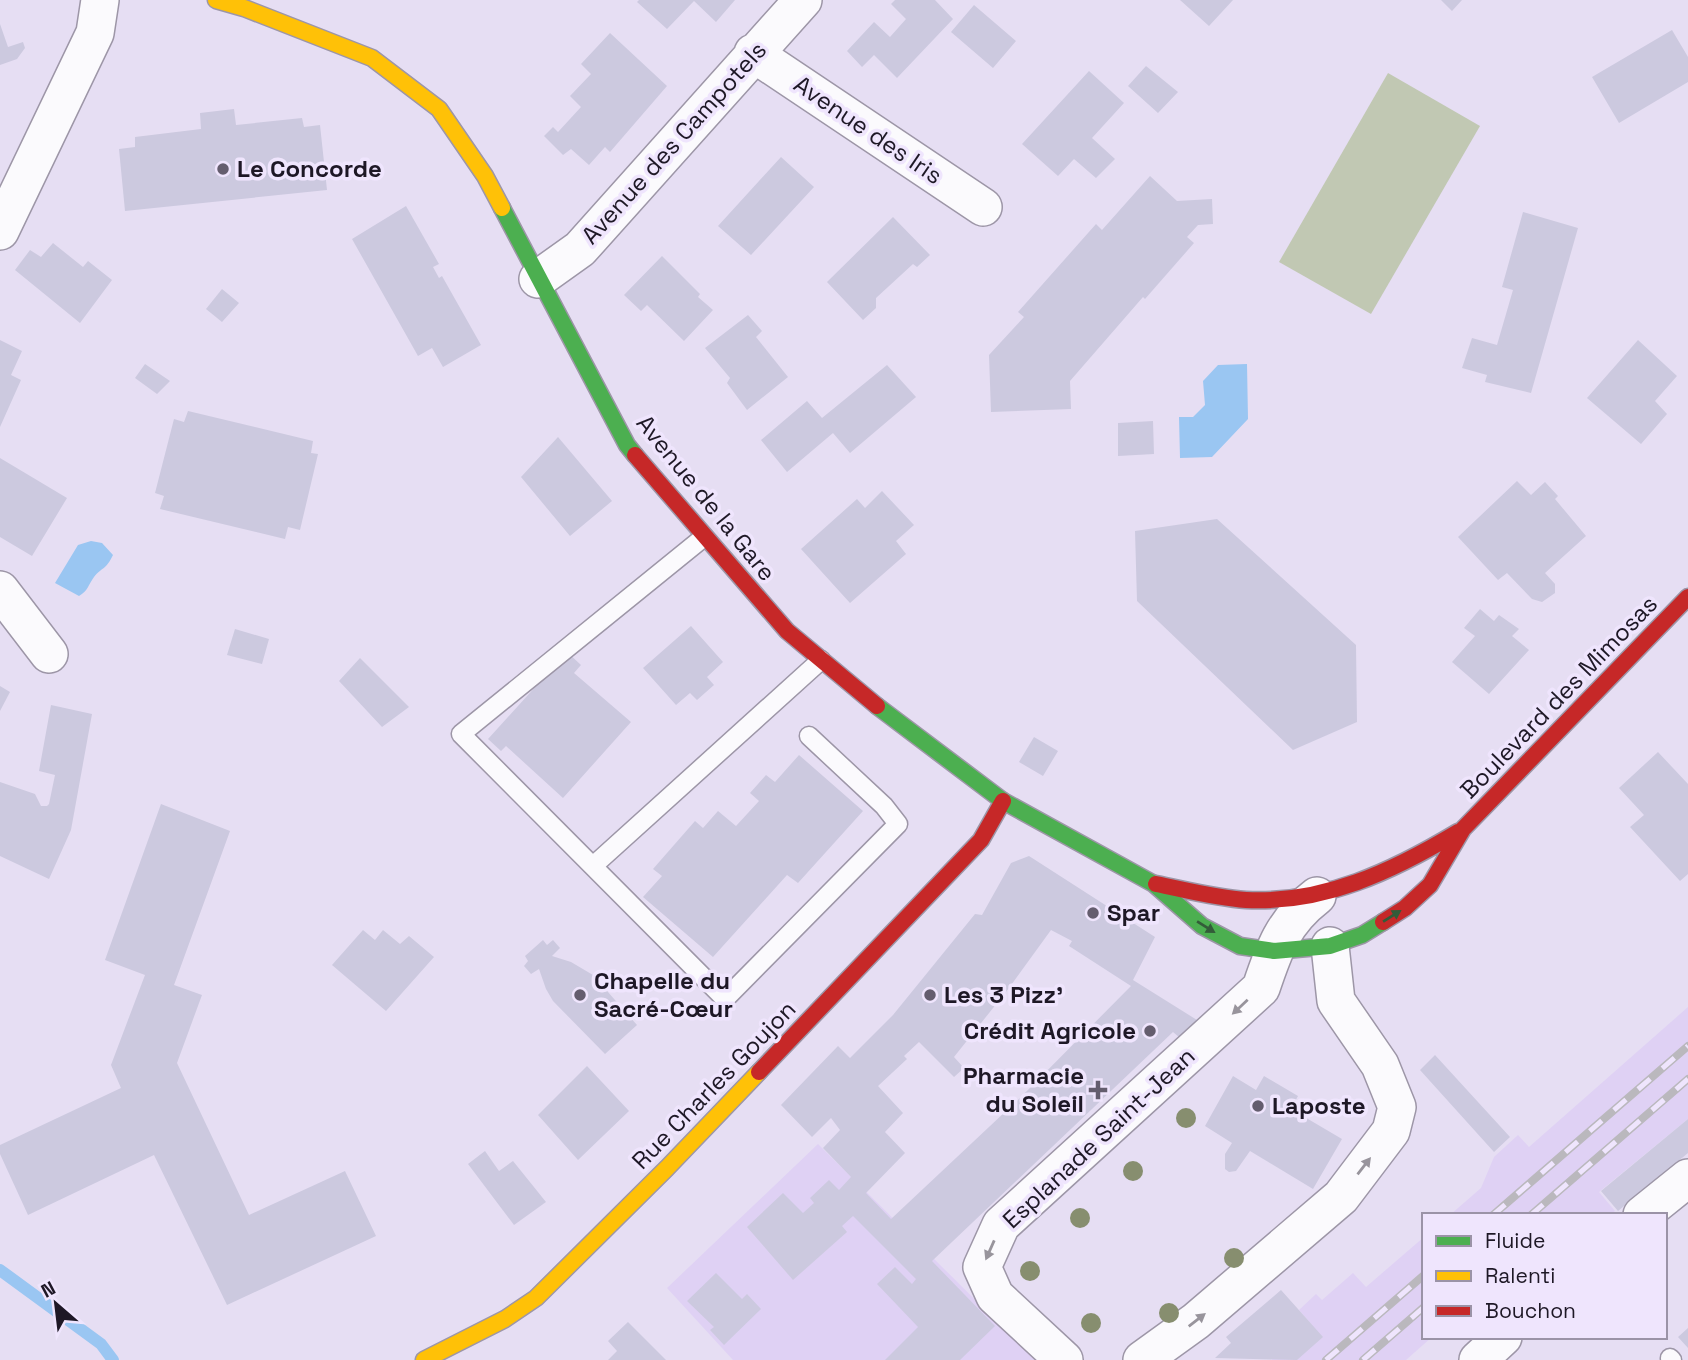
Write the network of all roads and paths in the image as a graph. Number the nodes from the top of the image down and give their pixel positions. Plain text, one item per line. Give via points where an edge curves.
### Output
1 (100, 0) edge
2 (216, 0) edge
3 (803, 0) edge
4 (245, 4) edge
5 (753, 53) junction
6 (983, 207) dead end
7 (0, 232) edge
8 (538, 279) junction
9 (704, 537) junction
10 (0, 590) edge
11 (1688, 597) edge
12 (49, 654) dead end
13 (821, 660) junction
14 (809, 736) dead end
15 (1003, 801) junction
16 (1463, 829) junction
17 (593, 866) junction
18 (1154, 884) junction
19 (1257, 900) junction
20 (1311, 923) junction
21 (1274, 951) junction
22 (1688, 1178) edge
23 (1644, 1213) edge
24 (1501, 1339) edge
25 (424, 1360) edge
26 (1064, 1360) edge
27 (1142, 1360) edge
28 (1478, 1360) edge

1 - 7 street via 95,33
2 - 4 street, Avenue de la Gare
3 - 5 street, Avenue des Campotels
4 - 8 street, Avenue de la Gare via 372,58 439,109 485,176
5 - 6 street, Avenue des Iris
5 - 8 street, Avenue des Campotels via 580,249
8 - 9 street, Avenue de la Gare via 627,445
9 - 13 street, Avenue de la Gare via 787,631
9 - 17 lane via 461,734
10 - 12 street
11 - 16 street, Boulevard des Mimosas
13 - 15 street, Avenue de la Gare
13 - 17 lane
14 - 17 lane via 898,824 725,999
15 - 18 street, Avenue de la Gare
15 - 25 street, Rue Charles Goujon via 981,840 536,1298
16 - 20 street, Boulevard des Mimosas via 1414,859 1340,890
20 -> 16 street, Boulevard des Mimosas via 1362,935 1405,908 1430,885
18 - 19 street, Avenue de la Gare
18 -> 21 street, Avenue de la Gare via 1202,926 1240,946
19 - 20 street, Avenue de la Gare
19 - 20 street
20 - 21 street, Esplanade Saint-Jean
27 -> 20 street via 1196,1321 1341,1197 1391,1131 1397,1107 1380,1065 1336,1001
21 -> 26 street, Esplanade Saint-Jean via 1261,988 1001,1225 982,1267 995,1296
22 - 23 street
24 - 28 street

